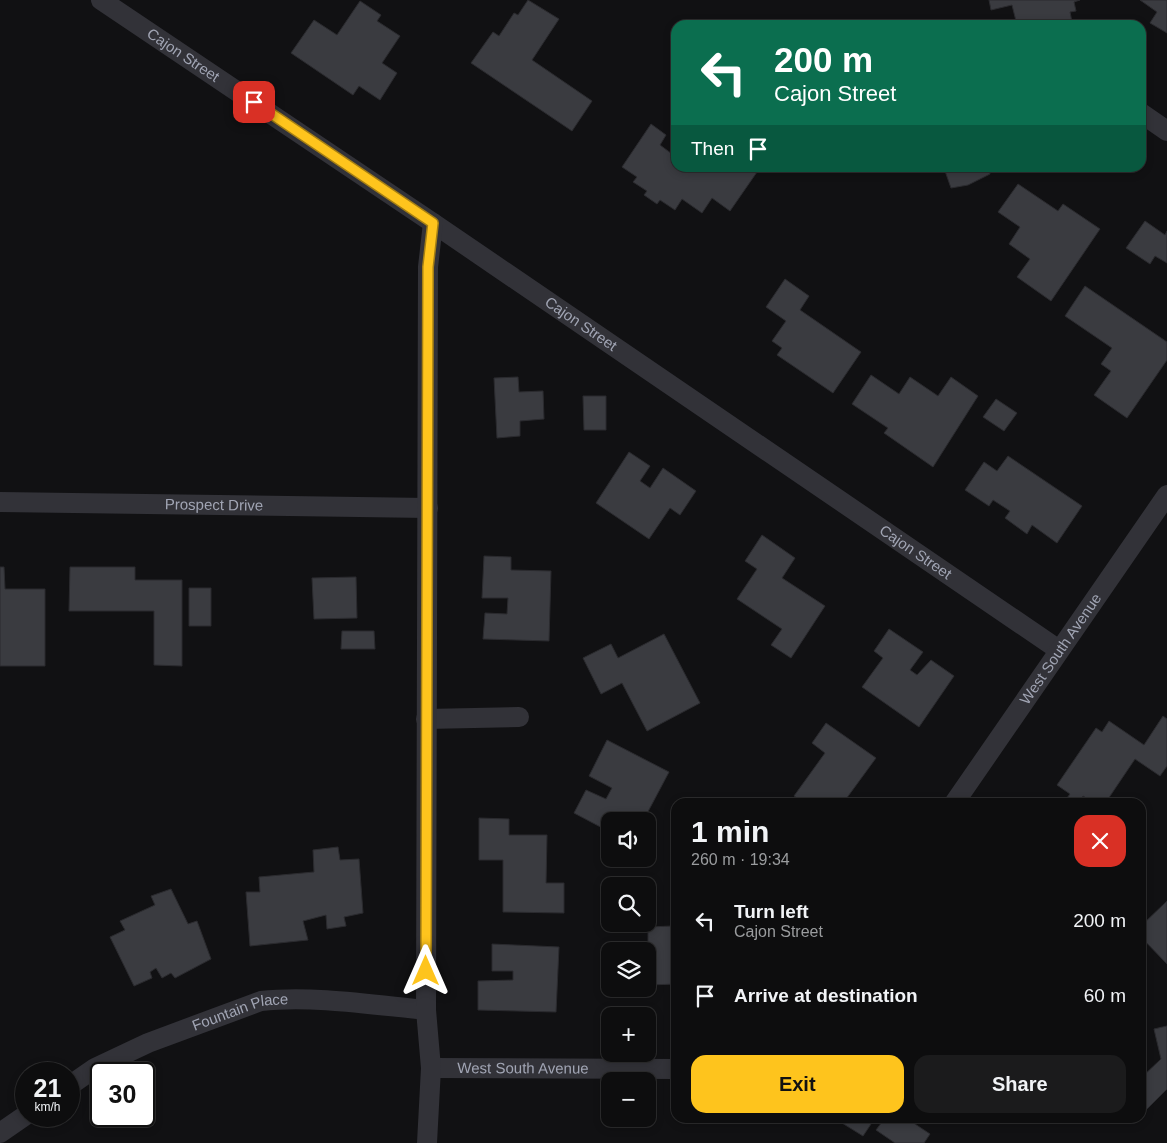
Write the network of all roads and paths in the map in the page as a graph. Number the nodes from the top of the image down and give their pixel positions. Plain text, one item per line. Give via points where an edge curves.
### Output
1 (106, 1) edge
2 (1146, 116) edge
3 (1167, 130) edge
4 (433, 223) junction
5 (1167, 495) edge
6 (0, 502) edge
7 (428, 508) junction
8 (1060, 650) junction
9 (519, 717) dead end
10 (426, 719) junction
11 (958, 798) edge
12 (426, 1010) junction
13 (431, 1068) junction
14 (671, 1069) edge
15 (80, 1078) edge
16 (15, 1123) edge
17 (0, 1133) edge
18 (427, 1143) edge

1 - 4 street, Cajon Street
2 - 3 street
4 - 7 street via 428,267
4 - 8 street, Cajon Street
5 - 8 street, West South Avenue
6 - 7 street, Prospect Drive
7 - 10 street
8 - 11 street, West South Avenue
9 - 10 street
10 - 12 street
12 - 13 street
12 - 15 street, Fountain Place via 277,999 261,1001 148,1043
13 - 14 street, West South Avenue
13 - 18 street
16 - 17 street

